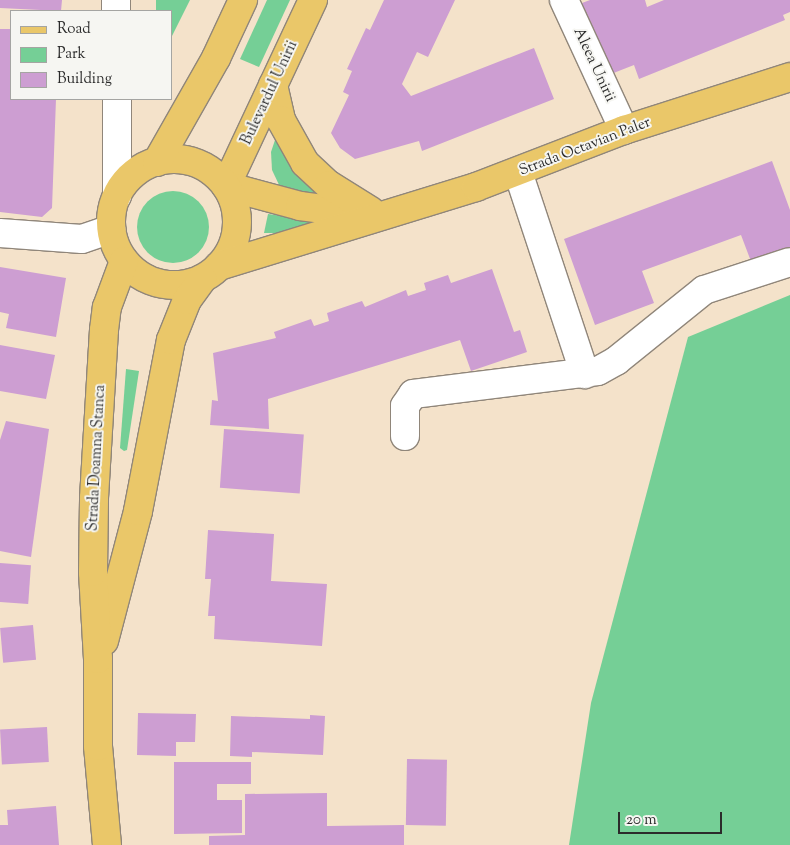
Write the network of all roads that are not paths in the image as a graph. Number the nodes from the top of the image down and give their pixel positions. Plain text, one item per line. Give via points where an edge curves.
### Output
1 (243, 0) edge
2 (312, 0) edge
3 (564, 0) edge
4 (790, 77) edge
5 (273, 84) junction
6 (117, 100) edge
7 (624, 130) junction
8 (157, 162) junction
9 (518, 172) junction
10 (226, 186) junction
11 (117, 196) junction
12 (379, 216) junction
13 (111, 228) junction
14 (0, 234) edge
15 (124, 261) junction
16 (790, 262) edge
17 (210, 273) junction
18 (585, 374) junction
19 (405, 436) dead end
20 (98, 659) junction
21 (107, 845) edge

1 - 8 main road via 216,58
2 - 5 main road, Bulevardul Unirii
3 - 7 street, Aleea Unirii
4 - 7 main road, Strada Octavian Paler
5 - 10 main road, Bulevardul Unirii
5 - 12 main road via 281,120 305,163 329,185
6 - 11 street
7 - 9 main road, Strada Octavian Paler
8 - 10 main road via 177,159 196,163 213,172
8 - 11 main road via 133,175
9 - 12 main road, Strada Octavian Paler
9 - 18 street
10 - 12 main road via 329,211
10 - 17 main road via 235,206 237,228 231,248
11 - 13 main road
12 - 17 main road, Strada Octavian Paler
13 - 14 street via 82,239
13 - 15 main road
15 - 17 main road via 140,276 159,284 181,285
15 - 20 main road, Strada Doamna Stanca via 107,307 96,442 92,572
16 - 18 street via 704,290 616,361
17 - 20 main road, Strada Doamna Stanca via 187,300 171,340 138,511
18 - 19 street via 413,394 405,406
20 - 21 main road, Strada Doamna Stanca via 98,746

